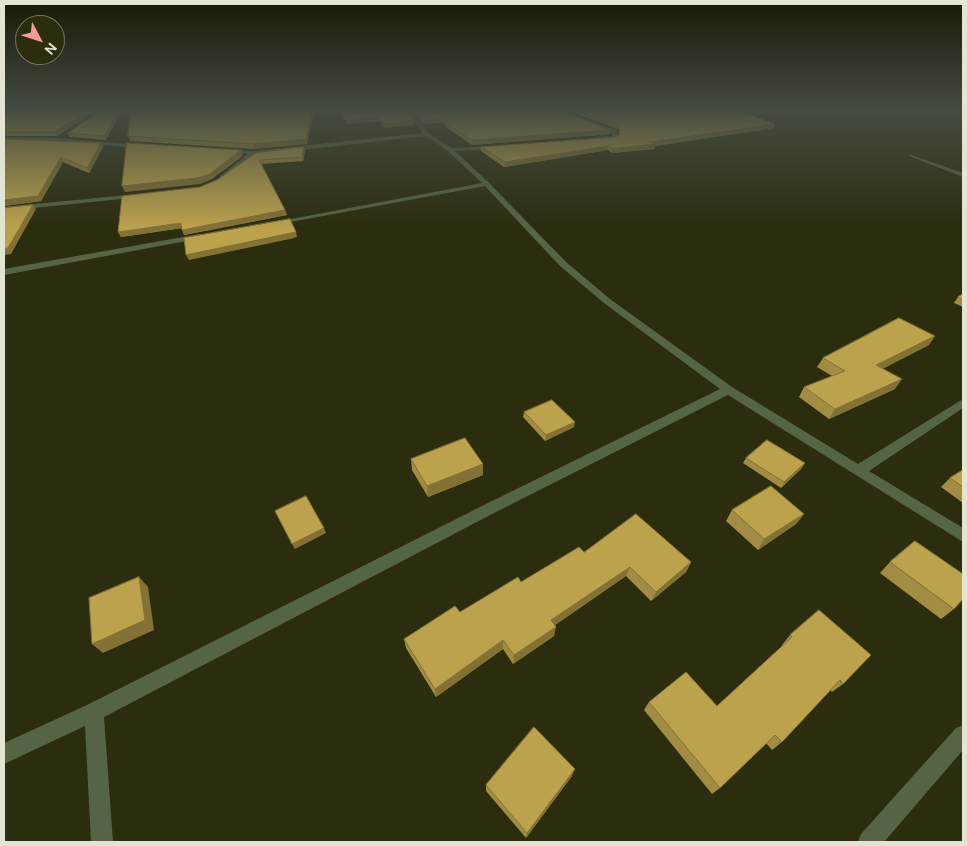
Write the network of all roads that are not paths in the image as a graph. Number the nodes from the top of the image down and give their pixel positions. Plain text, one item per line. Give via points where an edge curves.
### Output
1 (221, 150) edge
2 (277, 150) edge
3 (450, 150) edge
4 (254, 153) junction
5 (911, 155) dead end
6 (963, 176) edge
7 (215, 182) edge
8 (487, 184) junction
9 (150, 195) edge
10 (4, 209) edge
11 (264, 225) edge
12 (206, 235) edge
13 (4, 272) edge
14 (728, 390) junction
15 (963, 403) edge
16 (858, 471) junction
17 (963, 536) edge
18 (94, 712) junction
19 (963, 735) edge
20 (4, 754) edge
21 (102, 842) edge
22 (869, 842) edge

1 - 4 street
2 - 4 street
3 - 8 street
4 - 7 street
5 - 6 street
8 - 11 street
8 - 14 street via 563,264
9 - 10 street
12 - 13 street
14 - 16 street
14 - 18 street
15 - 16 street
16 - 17 street
18 - 20 street
18 - 21 street
19 - 22 street

